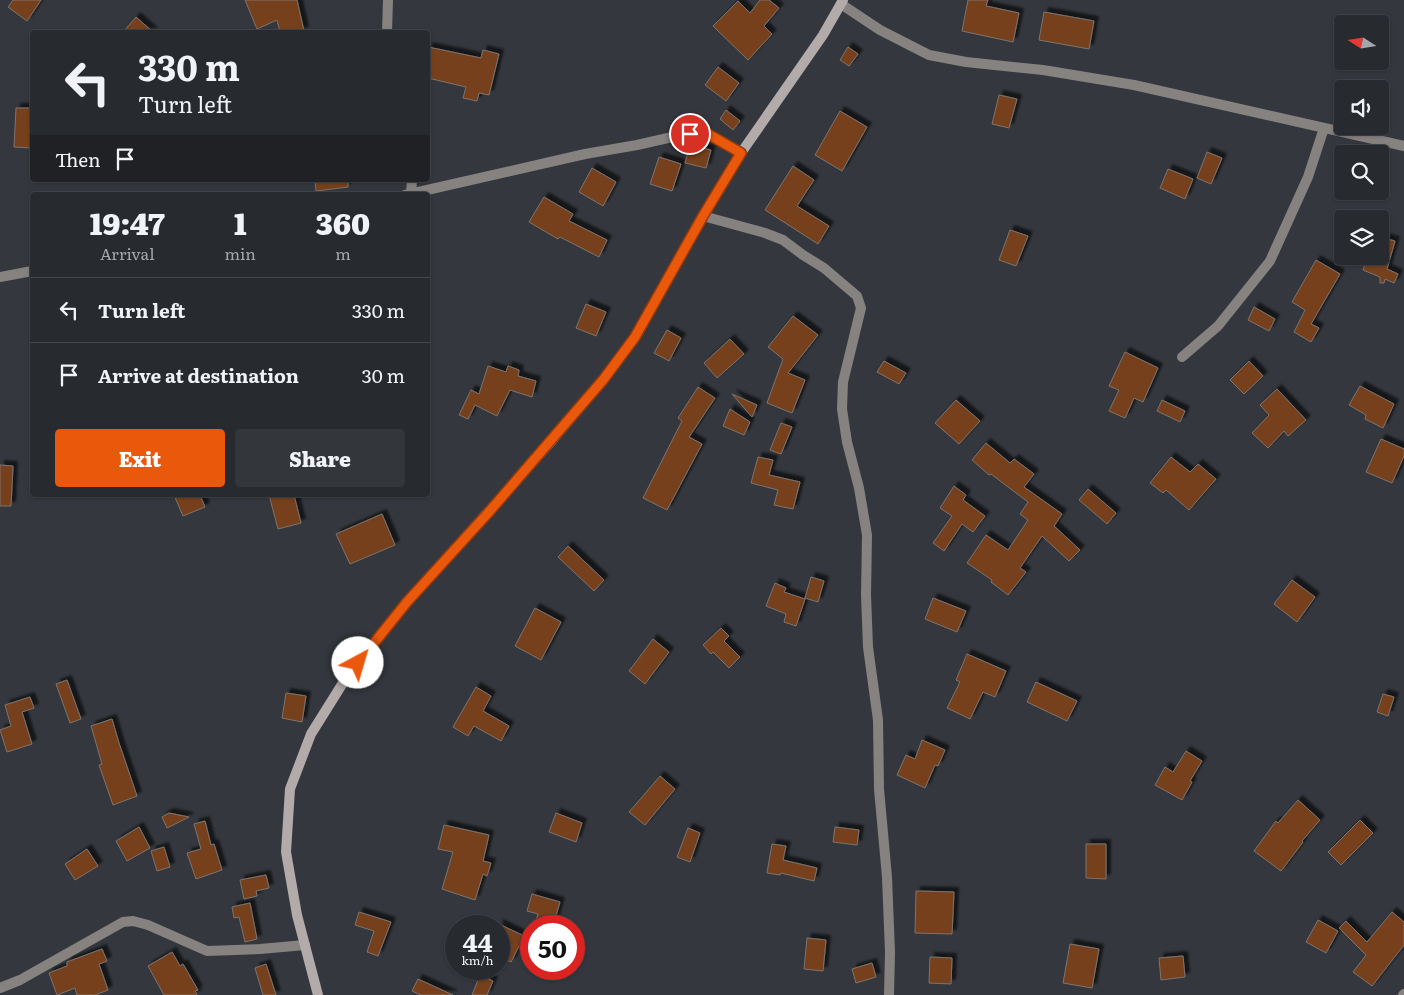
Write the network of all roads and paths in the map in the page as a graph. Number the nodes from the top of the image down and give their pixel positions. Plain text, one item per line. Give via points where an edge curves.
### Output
1 (388, 0) edge
2 (842, 2) edge
3 (386, 30) edge
4 (1324, 128) junction
5 (1404, 146) edge
6 (741, 153) junction
7 (417, 192) edge
8 (703, 216) junction
9 (30, 271) edge
10 (0, 277) edge
11 (1182, 357) dead end
12 (305, 945) junction
13 (0, 988) edge
14 (318, 995) edge
15 (889, 995) edge

1 - 3 street
2 - 4 street via 880,30 929,55 1134,85
2 - 6 main road via 823,35
4 - 5 street
4 - 11 street via 1308,177 1270,261 1218,326
6 - 7 street via 708,134 690,134
6 - 8 main road
8 - 12 main road via 635,337 603,380 407,602 346,678 311,734 290,789 286,852
8 - 15 street via 783,240 857,296 861,308 843,382 842,409 867,535 868,648 878,720 879,788 890,952
9 - 10 street
12 - 13 street via 207,950 148,925 123,922
12 - 14 main road

